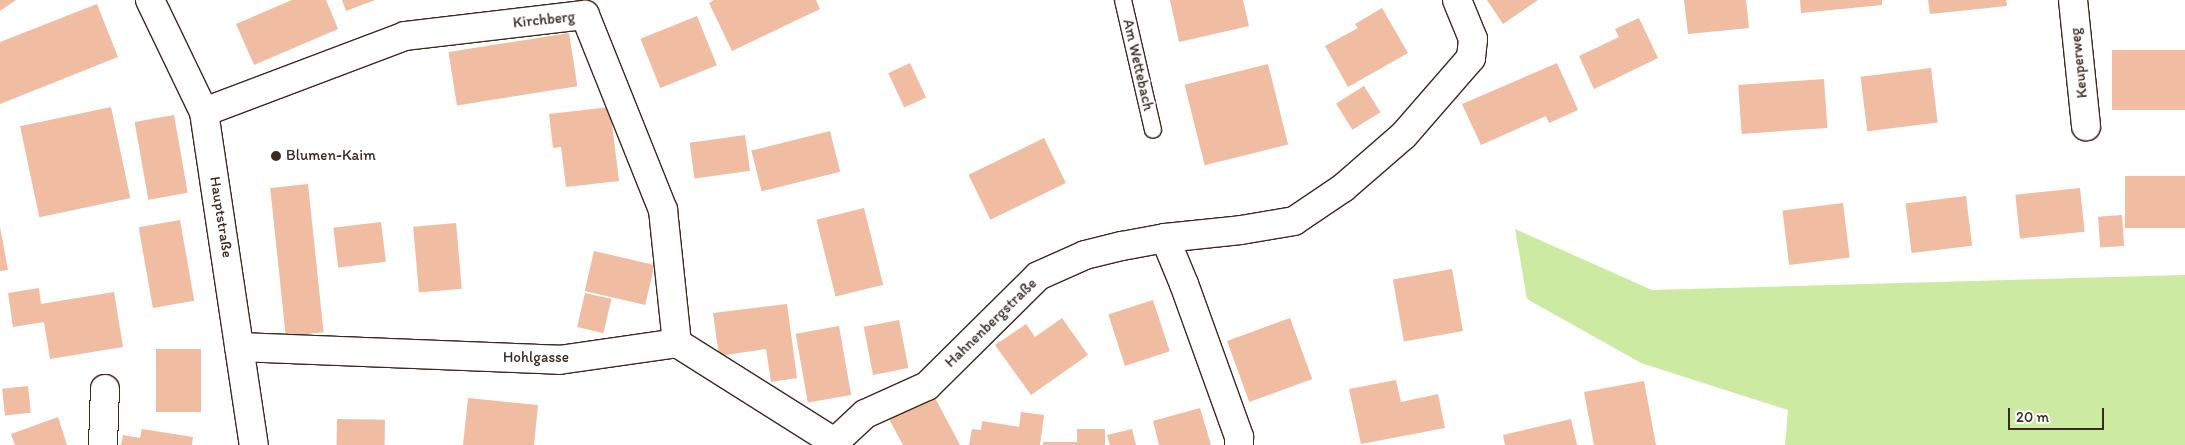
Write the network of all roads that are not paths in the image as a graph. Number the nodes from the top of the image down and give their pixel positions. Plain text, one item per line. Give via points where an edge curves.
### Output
1 (150, 0) edge
2 (1123, 0) edge
3 (1457, 0) edge
4 (2073, 0) edge
5 (204, 112) junction
6 (2086, 126) dead end
7 (1154, 130) dead end
8 (1165, 238) junction
9 (677, 343) junction
10 (239, 347) junction
11 (105, 388) dead end
12 (837, 443) edge
13 (103, 445) edge
14 (254, 445) edge
15 (1239, 445) edge

1 - 5 street, Hauptstraße
2 - 7 lane, Am Wettebach
3 - 8 street, Hahnenbergstraße via 1473,38 1471,58 1404,135 1343,188 1294,222
4 - 6 street, Keuperweg
5 - 9 street, Kirchberg via 406,36 585,15 663,210
5 - 10 street, Hauptstraße
8 - 12 street, Hahnenbergstraße via 1085,255 1038,276 927,386 865,414
8 - 15 street via 1233,419
9 - 10 street, Hohlgasse via 560,360
9 - 12 street
10 - 14 street, Hauptstraße
11 - 13 street

